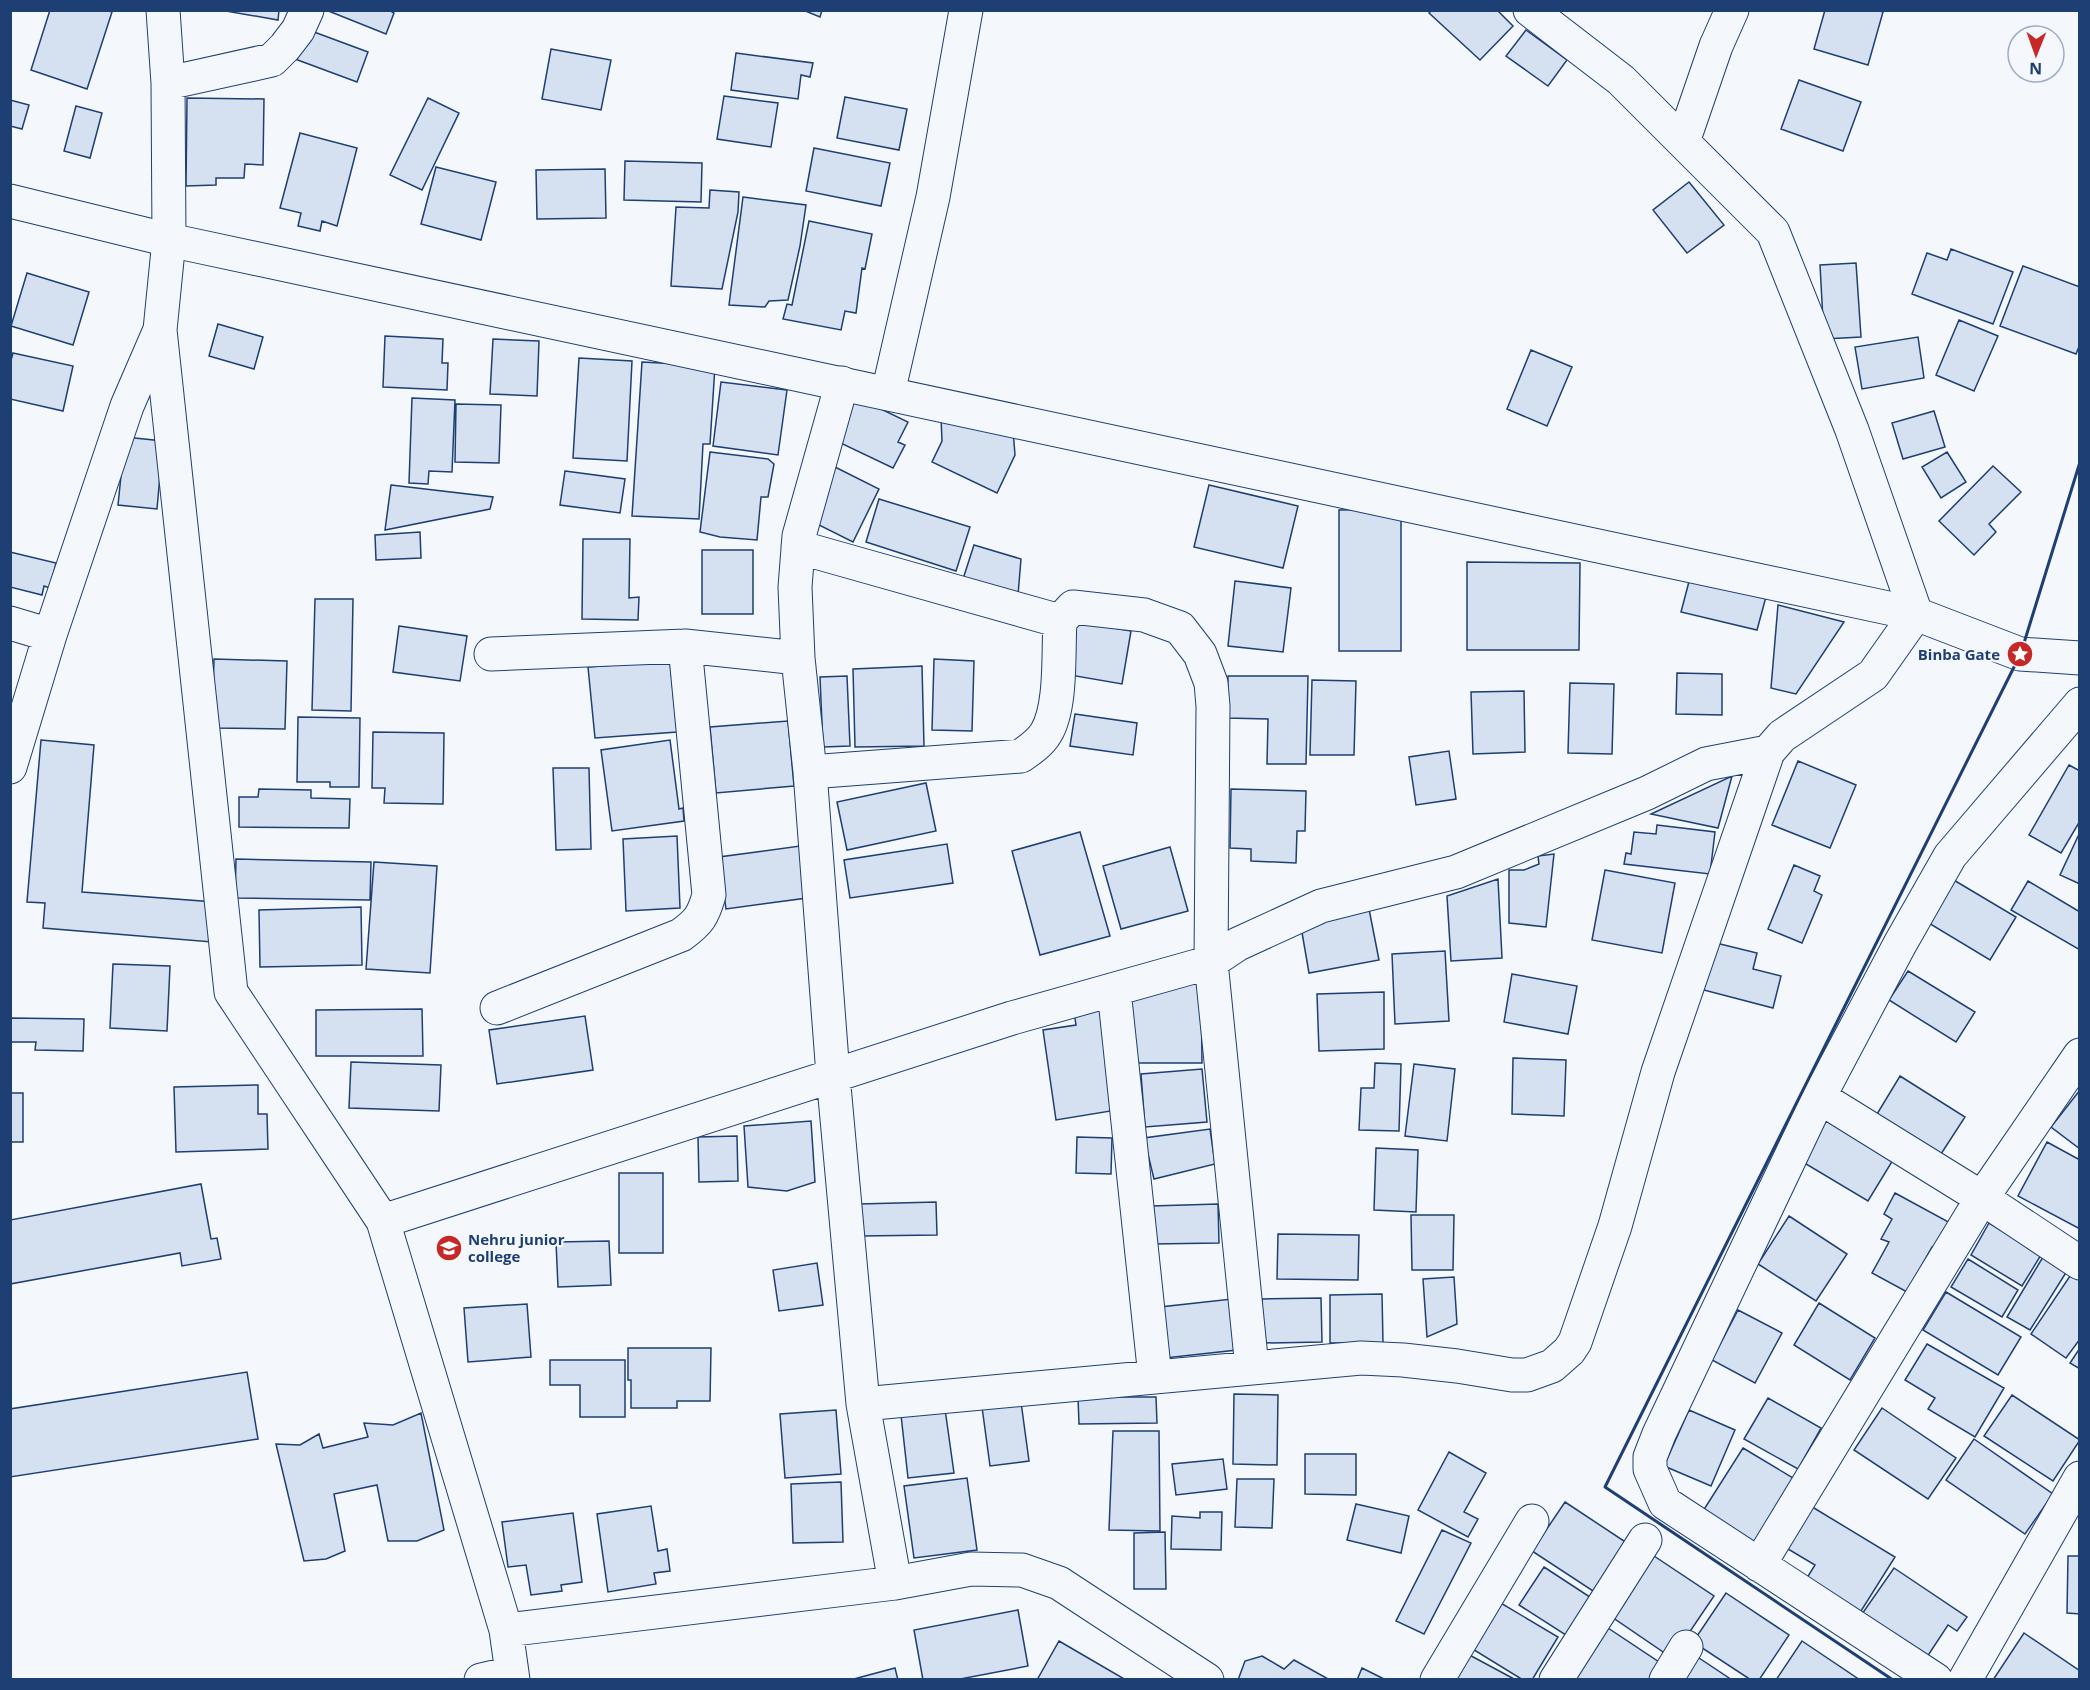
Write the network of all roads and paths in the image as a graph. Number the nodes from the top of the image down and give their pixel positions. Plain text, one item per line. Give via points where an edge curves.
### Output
1 (163, 10) edge
2 (307, 10) edge
3 (966, 10) edge
4 (1530, 10) edge
5 (1732, 10) edge
6 (168, 83) junction
7 (1683, 142) junction
8 (10, 201) edge
9 (169, 240) junction
10 (160, 330) junction
11 (842, 383) junction
12 (888, 393) junction
13 (798, 548) junction
14 (1916, 614) junction
15 (1060, 621) junction
16 (10, 623) edge
17 (50, 635) junction
18 (685, 646) junction
19 (490, 654) dead end
20 (798, 658) junction
21 (2079, 658) edge
22 (2079, 704) edge
23 (1768, 752) junction
24 (10, 767) edge
25 (810, 772) junction
26 (1211, 962) junction
27 (1114, 990) junction
28 (497, 1008) dead end
29 (2079, 1055) edge
30 (833, 1075) junction
31 (1819, 1097) junction
32 (1982, 1198) junction
33 (383, 1221) junction
34 (2079, 1263) edge
35 (1252, 1368) junction
36 (1155, 1377) junction
37 (863, 1404) junction
38 (2079, 1478) edge
39 (1532, 1521) dead end
40 (1645, 1540) dead end
41 (1759, 1565) junction
42 (895, 1583) junction
43 (506, 1630) junction
44 (1686, 1647) dead end
45 (502, 1677) edge
46 (1206, 1680) edge
47 (1437, 1680) edge
48 (1556, 1680) edge
49 (1666, 1680) edge
50 (1936, 1680) edge
51 (1965, 1680) edge

1 - 6 street
2 - 6 street via 298,30 272,60
3 - 12 street via 933,197
4 - 7 street via 1621,80
5 - 7 street
6 - 9 street
7 - 14 street via 1773,232 1851,430
8 - 9 street
9 - 10 street
9 - 11 street
10 - 17 street via 127,406
10 - 33 street via 231,992
11 - 12 street
11 - 13 street
12 - 14 street
13 - 15 street
13 - 20 street
14 - 21 street via 2020,654
14 - 23 street via 1873,675 1782,736
15 - 25 street via 1055,711 1046,733 1022,756
15 - 26 street via 1073,607 1144,615 1180,628 1200,654 1211,683 1213,706
16 - 17 street
17 - 24 street
18 - 19 street
18 - 20 street
18 - 28 street via 709,895 705,911 697,924 681,935
20 - 25 street
22 - 31 street via 1950,856
23 - 26 street via 1706,764 1647,793 1456,872 1321,906 1238,944
23 - 35 street via 1658,1072 1615,1226 1569,1351 1552,1366 1527,1375 1361,1358
25 - 30 street
26 - 27 street
26 - 35 street
27 - 30 street
27 - 36 street
29 - 32 street
30 - 33 street
30 - 37 street
31 - 32 street
31 - 41 street via 1650,1457 1650,1469 1665,1503
32 - 34 street
32 - 41 street
33 - 43 street
35 - 36 street
36 - 37 street
37 - 42 street
38 - 51 street
39 - 47 street
40 - 48 street
41 - 50 street
42 - 43 street
42 - 46 street via 971,1569 1022,1570 1059,1583
43 - 45 street
44 - 49 street

